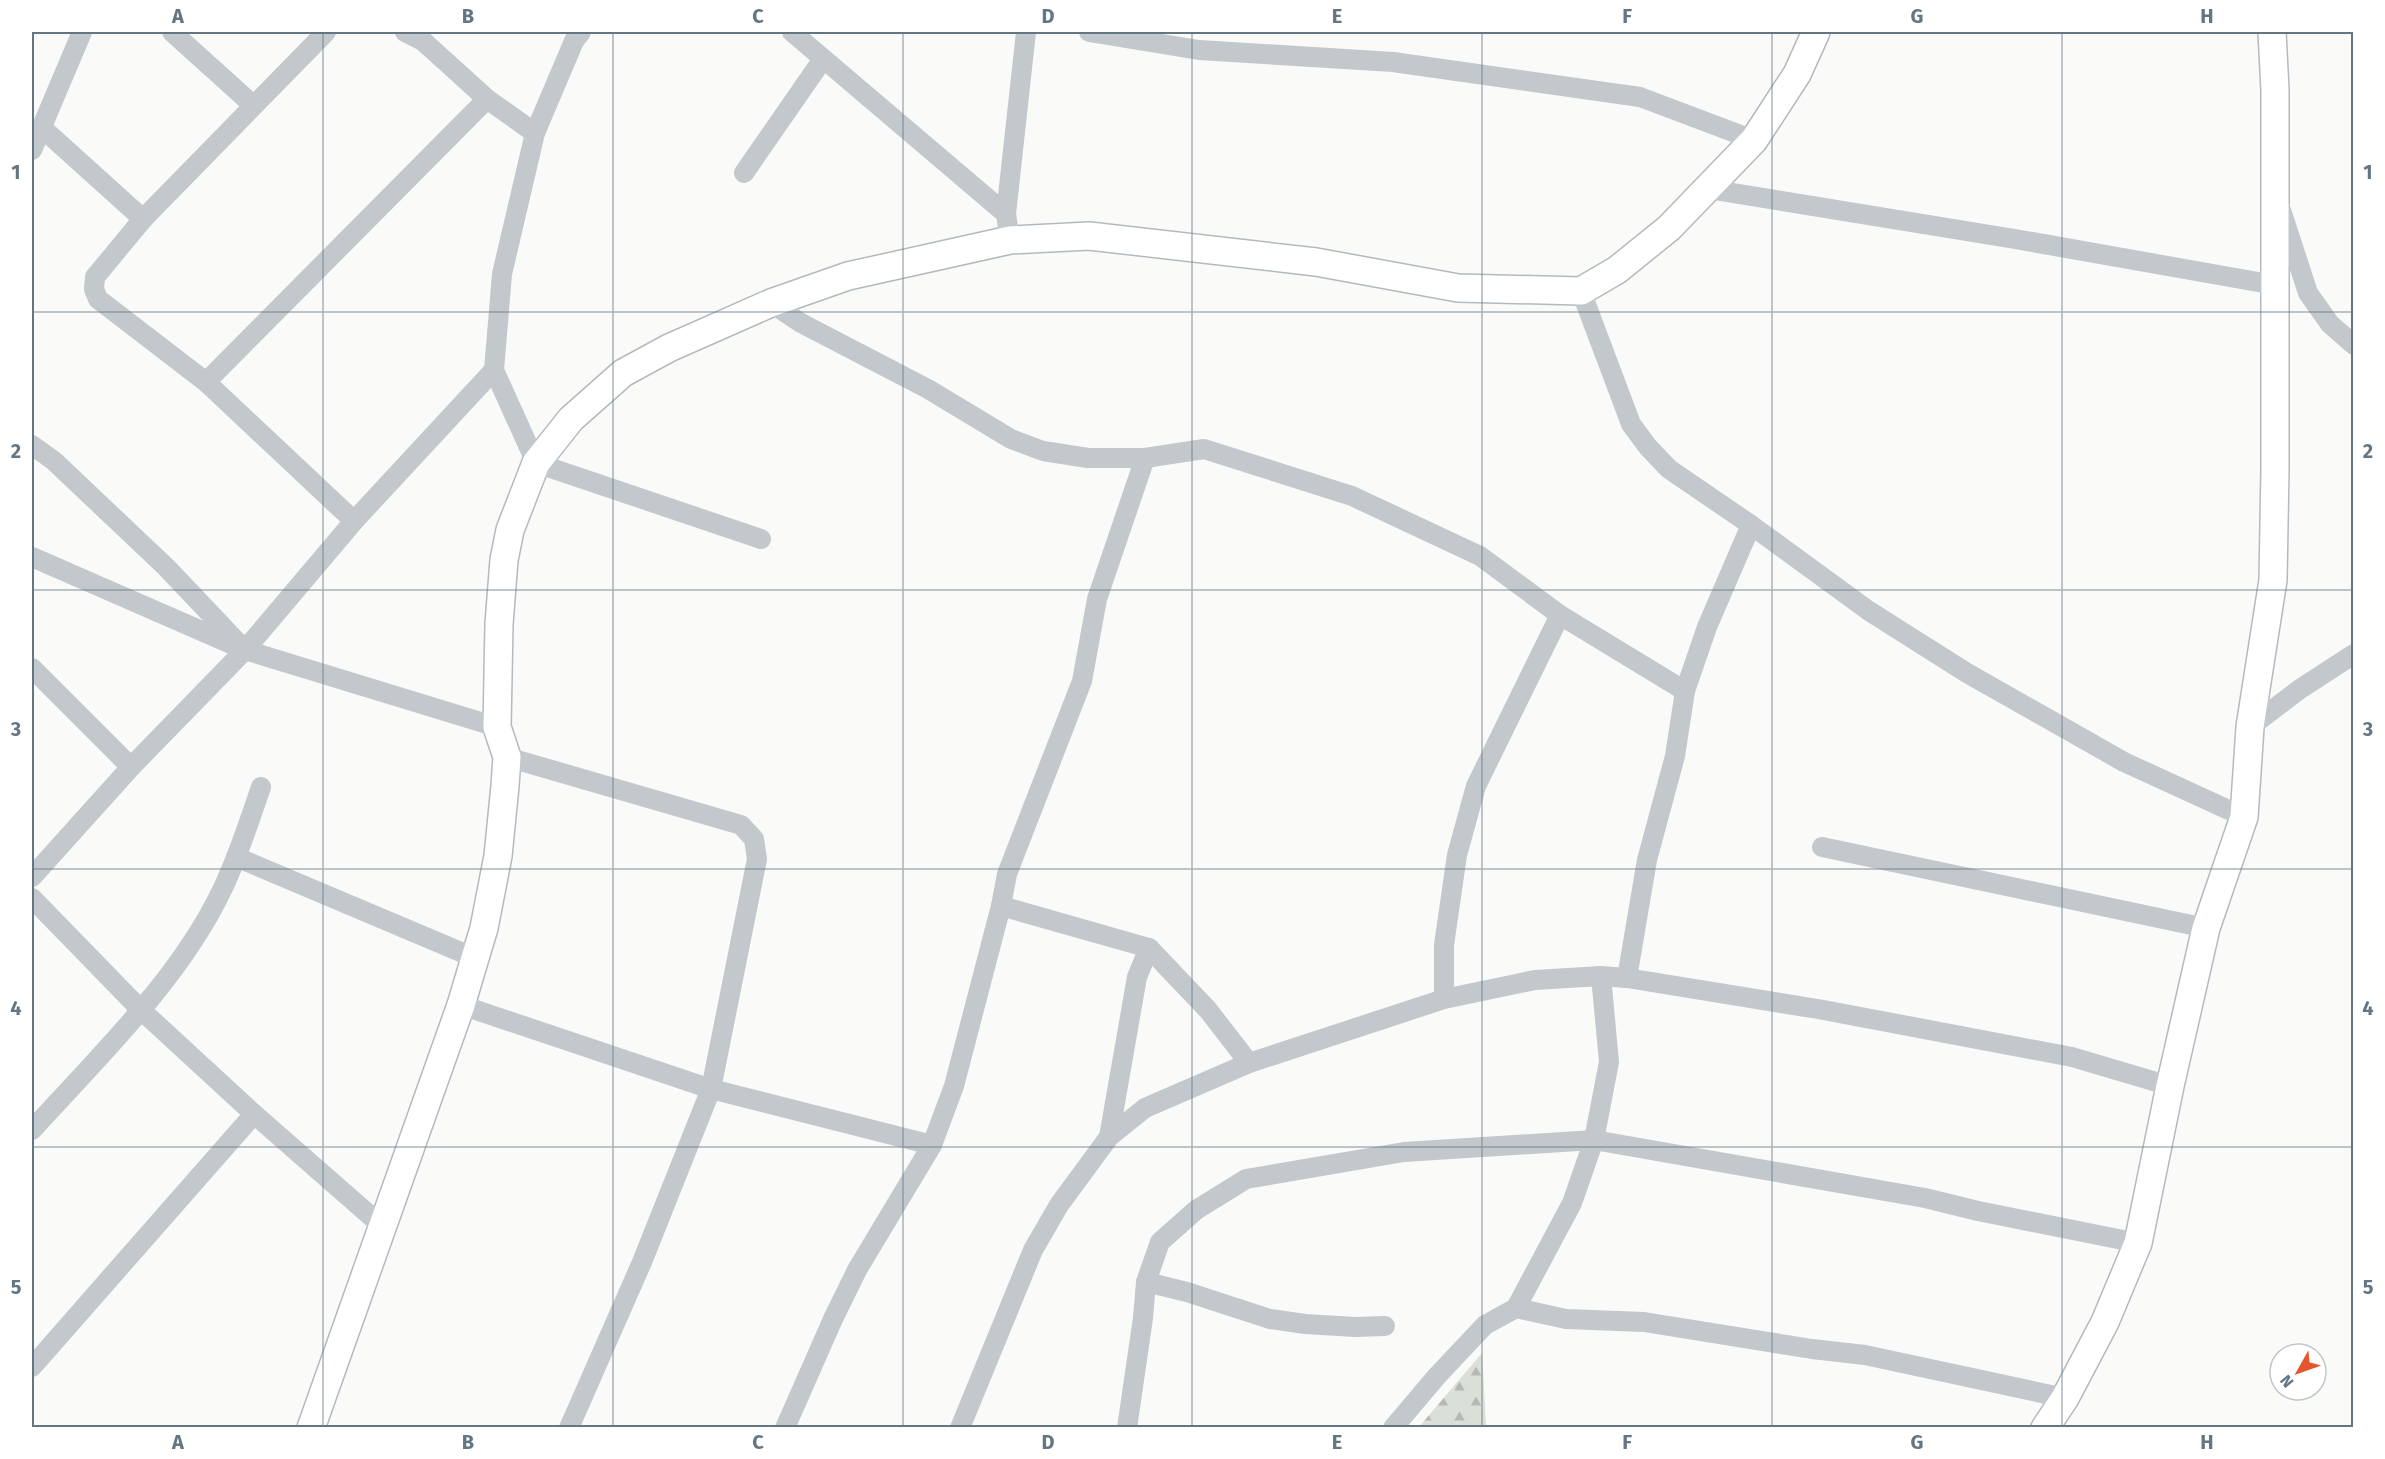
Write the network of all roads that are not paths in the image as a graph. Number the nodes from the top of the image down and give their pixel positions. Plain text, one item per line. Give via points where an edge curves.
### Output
1 (82, 32) edge
2 (172, 32) edge
3 (326, 32) edge
4 (405, 32) edge
5 (581, 32) edge
6 (792, 32) edge
7 (1026, 32) edge
8 (1089, 32) edge
9 (1816, 32) edge
10 (2272, 32) edge
11 (823, 59) junction
12 (487, 99) junction
13 (254, 105) junction
14 (41, 127) junction
15 (535, 133) junction
16 (1754, 140) junction
17 (32, 150) edge
18 (744, 173) dead end
19 (1708, 189) junction
20 (2274, 191) junction
21 (143, 219) junction
22 (1008, 227) junction
23 (2274, 285) junction
24 (1581, 291) junction
25 (771, 303) junction
26 (2354, 345) edge
27 (494, 370) junction
28 (206, 382) junction
29 (32, 445) edge
30 (1145, 458) junction
31 (536, 463) junction
32 (354, 521) junction
33 (1751, 525) junction
34 (761, 539) dead end
35 (32, 557) edge
36 (1560, 615) junction
37 (245, 650) junction
38 (2354, 654) edge
39 (32, 668) edge
40 (1685, 691) junction
41 (497, 727) junction
42 (2250, 727) junction
43 (507, 757) junction
44 (131, 767) junction
45 (261, 787) dead end
46 (2244, 818) junction
47 (1822, 847) dead end
48 (236, 857) junction
49 (32, 877) edge
50 (32, 898) edge
51 (1000, 906) junction
52 (2206, 928) junction
53 (1149, 948) junction
54 (475, 958) junction
55 (1601, 976) junction
56 (1627, 978) junction
57 (1444, 999) junction
58 (461, 1005) junction
59 (141, 1010) junction
60 (1249, 1063) junction
61 (2170, 1086) junction
62 (711, 1089) junction
63 (254, 1114) junction
64 (32, 1130) edge
65 (1109, 1137) junction
66 (1594, 1140) junction
67 (932, 1145) junction
68 (382, 1226) junction
69 (2138, 1243) junction
70 (1146, 1282) junction
71 (1516, 1308) junction
72 (1385, 1326) dead end
73 (32, 1367) edge
74 (2065, 1398) junction
75 (311, 1428) edge
76 (569, 1428) edge
77 (784, 1428) edge
78 (960, 1428) edge
79 (1127, 1428) edge
80 (1393, 1428) edge
81 (2045, 1428) edge

1 - 14 street
2 - 13 street
3 - 13 street
4 - 12 street via 423,41
5 - 15 street
6 - 11 street
7 - 22 street
8 - 16 street via 1199,50 1393,62 1640,97
9 - 16 main road via 1797,75
10 - 20 main road
11 - 18 street
11 - 22 street
12 - 15 street
12 - 28 street
13 - 21 street
14 - 17 street
14 - 21 street
15 - 27 street via 502,274
16 - 19 main road
19 - 23 street
19 - 24 main road via 1670,228 1617,270
20 - 23 main road
20 - 26 street via 2308,293 2330,324
21 - 28 street via 95,277 94,289 98,299
22 - 24 main road via 1316,262 1458,288
22 - 25 main road
23 - 42 main road via 2273,580
24 - 33 street via 1631,424 1669,469
25 - 30 street via 1011,439 1043,451 1088,458
25 - 31 main road via 623,373 571,419
27 - 31 street
27 - 32 street
28 - 32 street
29 - 37 street via 166,567
30 - 36 street via 1204,449 1352,496 1480,556
30 - 51 street via 1097,599 1082,681 1006,874
31 - 34 street
31 - 41 main road via 510,530 504,560
32 - 37 street
33 - 40 street via 1707,627
33 - 46 street via 1869,610 1999,692 2124,762
35 - 37 street
36 - 40 street
36 - 57 street via 1476,786 1457,855 1444,945
37 - 41 street
37 - 44 street
38 - 42 street
39 - 44 street
40 - 56 street via 1675,756 1647,860
41 - 43 main road
42 - 46 main road
43 - 54 main road via 498,856
43 - 62 street via 741,825 754,839 758,859
44 - 49 street
45 - 48 street
46 - 52 main road
47 - 52 street
48 - 54 street
48 - 59 street via 198,933
50 - 59 street
51 - 53 street
51 - 67 street via 954,1086
52 - 61 main road
53 - 60 street via 1208,1010
53 - 65 street via 1137,977
54 - 58 main road
55 - 56 street
55 - 57 street via 1536,980
55 - 66 street via 1608,1062
56 - 61 street via 2072,1057
57 - 60 street
58 - 62 street
58 - 68 main road
59 - 63 street
59 - 64 street
60 - 65 street via 1145,1108
61 - 69 main road
62 - 67 street
62 - 76 street via 642,1262
63 - 68 street
63 - 73 street
65 - 78 street via 1059,1205 1033,1250
66 - 69 street via 1925,1198
66 - 70 street via 1404,1152 1246,1179 1196,1210 1160,1242
66 - 71 street via 1572,1203
67 - 77 street via 857,1270
68 - 75 main road
69 - 74 main road via 2105,1322
70 - 72 street via 1270,1319
70 - 79 street
71 - 74 street via 1566,1318 1644,1322 1865,1355
71 - 80 street via 1485,1325
74 - 81 main road

